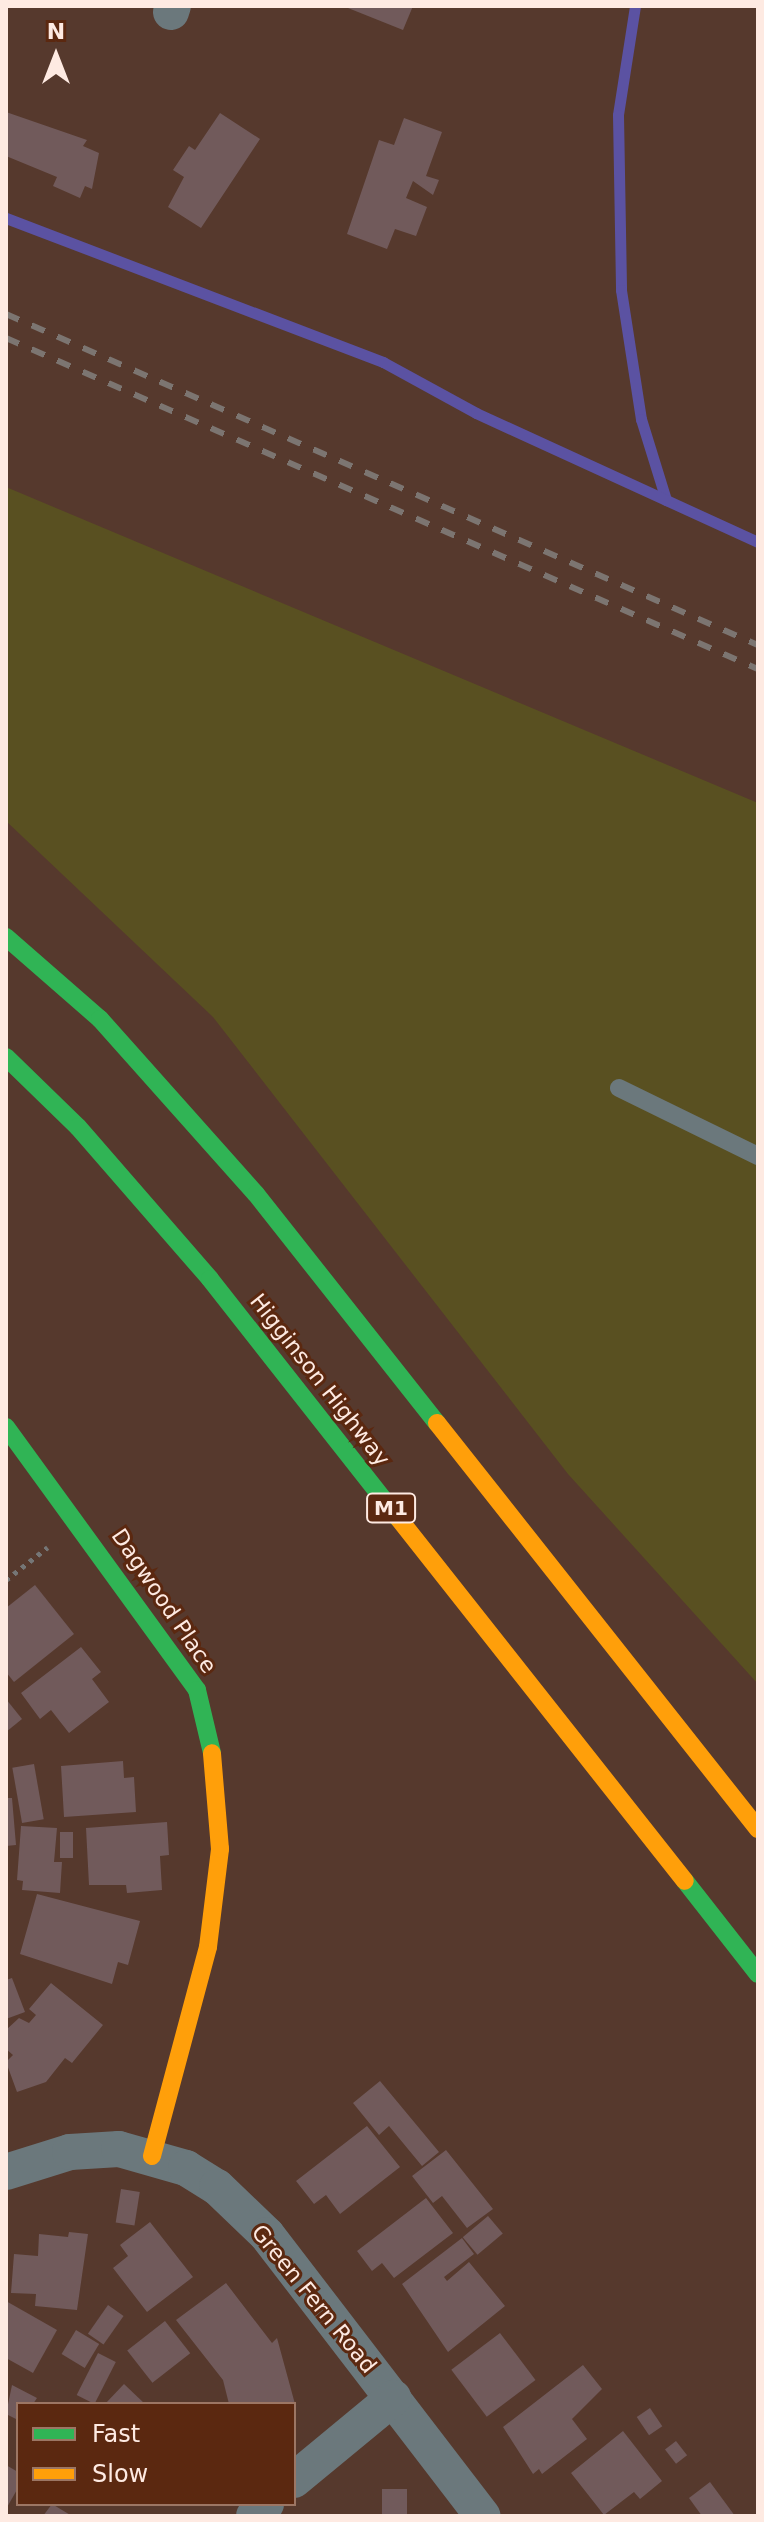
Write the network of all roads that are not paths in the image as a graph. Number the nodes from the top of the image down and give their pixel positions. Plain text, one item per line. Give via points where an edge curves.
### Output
1 (6, 937) edge
2 (6, 1057) edge
3 (619, 1088) dead end
4 (758, 1156) edge
5 (6, 1427) edge
6 (758, 1829) edge
7 (758, 1974) edge
8 (152, 2156) junction
9 (6, 2172) edge
10 (393, 2398) junction
11 (296, 2478) edge
12 (483, 2516) edge

1 - 6 main road via 100,1019 256,1194
2 - 7 main road, Higginson Highway / M1 via 78,1127 210,1279
3 - 4 lane
5 - 8 main road, Dagwood Place via 80,1522 197,1690 210,1730 220,1849 208,1947
8 - 9 street, Green Fern Road via 119,2149 70,2152
8 - 10 street, Green Fern Road via 217,2187 267,2235
10 - 11 street
10 - 12 street, Green Fern Road

